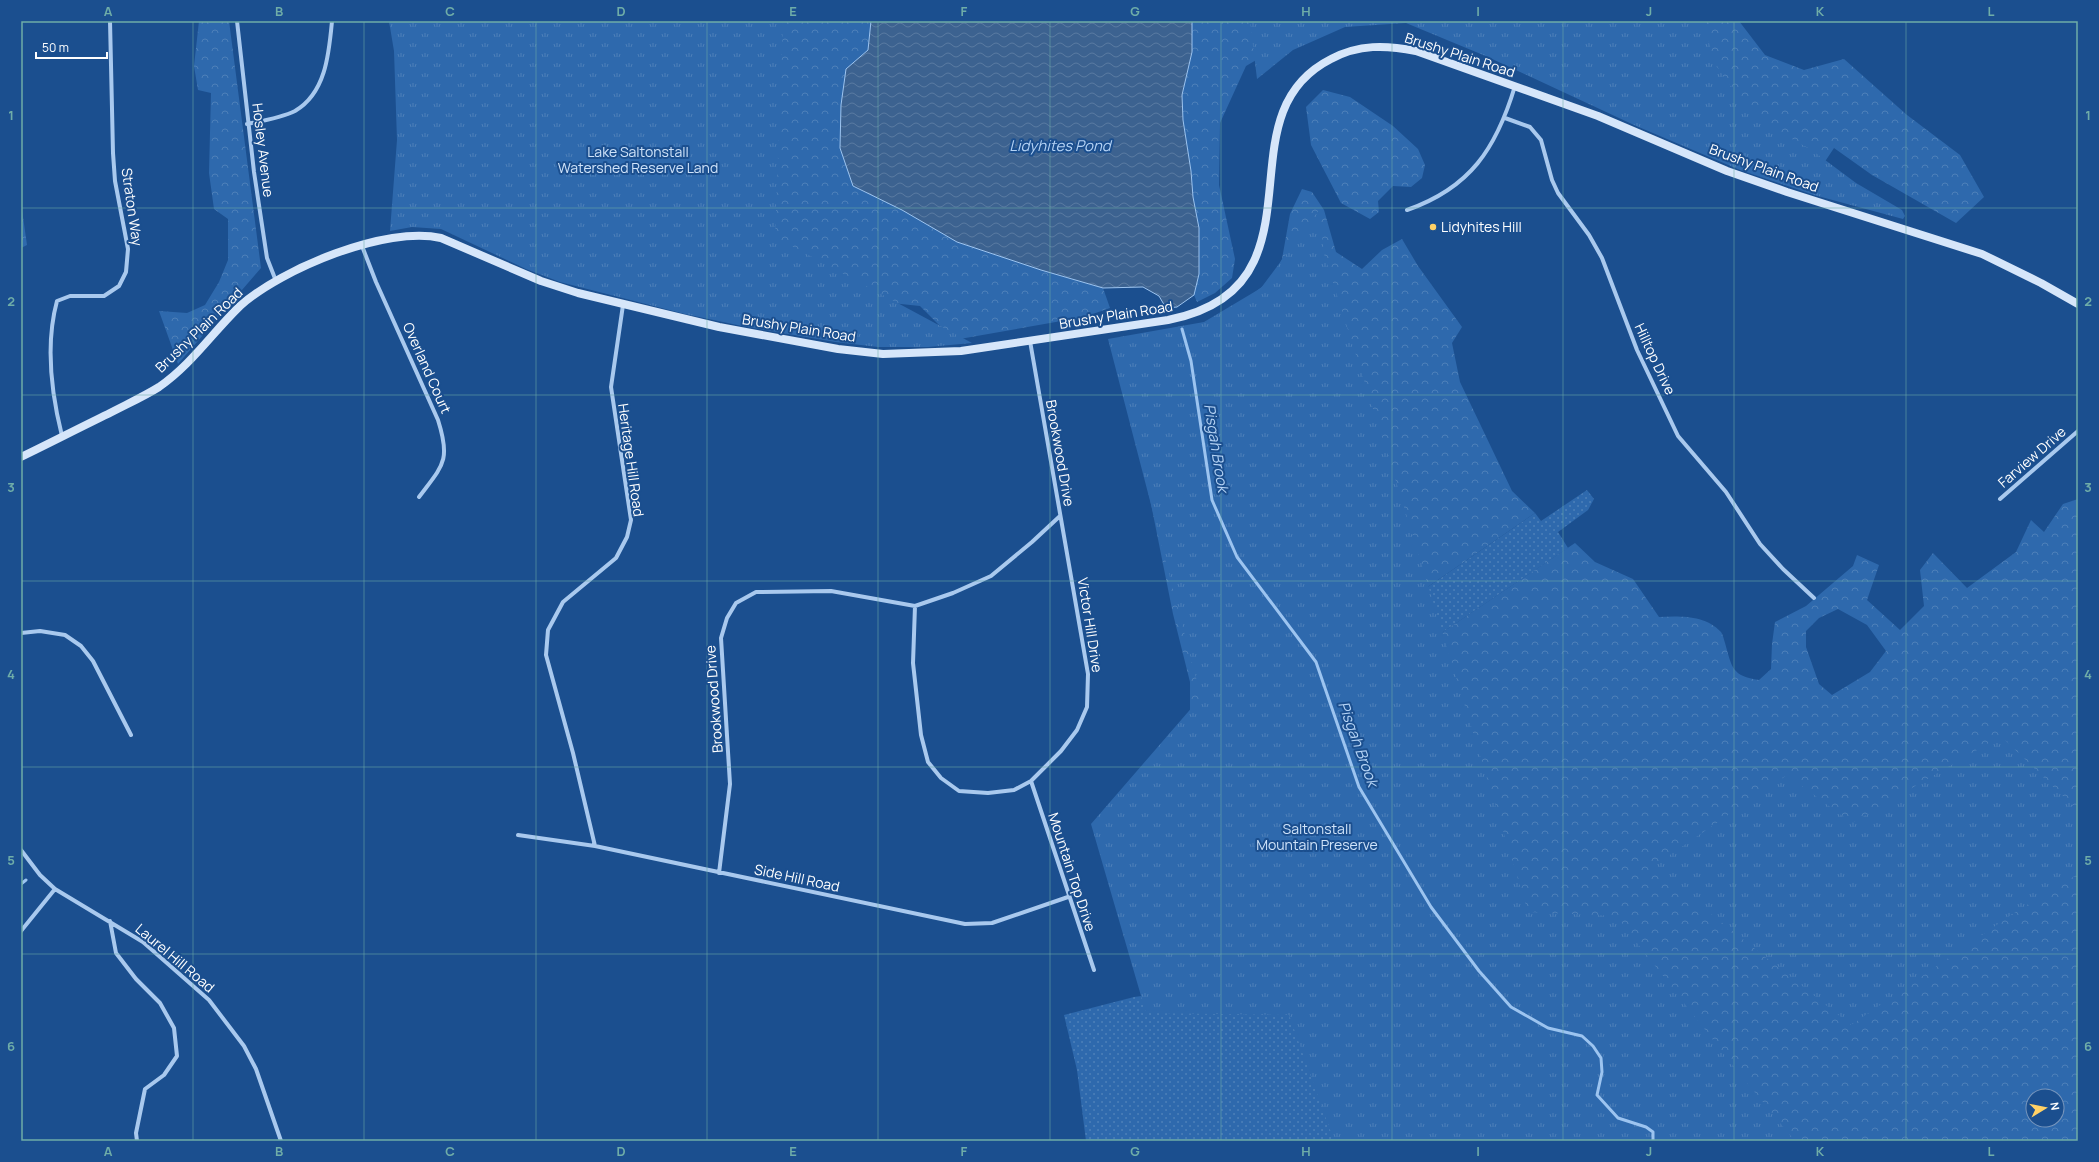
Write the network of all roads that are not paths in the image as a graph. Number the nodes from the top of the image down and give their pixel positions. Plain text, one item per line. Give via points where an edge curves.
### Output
1 (110, 21) edge
2 (237, 21) edge
3 (332, 21) edge
4 (1515, 86) junction
5 (1504, 118) junction
6 (247, 124) junction
7 (1407, 210) dead end
8 (362, 246) junction
9 (276, 281) junction
10 (2078, 304) edge
11 (623, 305) junction
12 (1030, 341) junction
13 (2078, 431) edge
14 (62, 437) junction
15 (21, 457) edge
16 (419, 497) dead end
17 (2000, 499) dead end
18 (1060, 516) junction
19 (1814, 598) dead end
20 (915, 606) junction
21 (21, 633) edge
22 (131, 735) dead end
23 (1031, 781) junction
24 (518, 835) dead end
25 (594, 846) junction
26 (21, 850) edge
27 (719, 873) junction
28 (55, 890) junction
29 (1068, 897) junction
30 (110, 921) junction
31 (21, 931) edge
32 (1094, 970) dead end
33 (137, 1141) edge
34 (281, 1141) edge

1 - 14 street, Straton Way via 115,181 128,249 126,272 119,286 104,296 70,296 57,301 52,317 50,377
2 - 6 street, Hosley Avenue
3 - 6 street via 320,85 307,101 294,111
4 - 5 street
4 - 10 main road, Brushy Plain Road via 1598,116 1734,173 1982,254 2041,282
4 - 12 main road, Brushy Plain Road via 1416,51 1385,46 1356,48 1322,63 1293,92 1279,120 1260,246 1254,262 1234,289 1209,307 1184,317
5 - 7 street via 1492,144 1468,175 1444,194
5 - 19 street, Hilltop Drive via 1530,127 1541,140 1558,193 1589,235 1602,258 1637,350 1678,436 1726,492 1760,544
6 - 9 street, Hosley Avenue via 267,258
8 - 9 main road, Brushy Plain Road via 308,265
8 - 11 main road, Brushy Plain Road via 416,234 437,237 457,243 541,281
8 - 16 street, Overland Court via 438,420 445,443 444,459
9 - 14 main road, Brushy Plain Road via 239,307 196,355 172,377 147,394
11 - 12 main road, Brushy Plain Road via 816,346 878,353 961,351
11 - 25 street, Heritage Hill Road via 610,387 631,520 627,538 616,558 563,602 548,630 546,655 573,753
12 - 18 street, Brookwood Drive
13 - 17 street, Farview Drive
14 - 15 main road, Brushy Plain Road
18 - 20 street, Brookwood Drive via 991,576
18 - 23 street, Victor Hill Drive via 1088,674 1087,707 1077,730
20 - 23 street, Victor Hill Drive via 913,663 921,735 928,762 941,778 959,791 988,793 1014,790
20 - 27 street, Brookwood Drive via 831,591 756,592 736,603 727,618 721,638 730,784
21 - 22 street via 40,631 65,635 81,646 93,661
23 - 29 street, Mountain Top Drive
24 - 25 street, Side Hill Road
25 - 27 street, Side Hill Road
26 - 28 street, Laurel Hill Road
27 - 29 street, Side Hill Road via 965,924 992,923
28 - 30 street, Laurel Hill Road
28 - 31 street
29 - 32 street, Mountain Top Drive
30 - 33 street via 116,953 136,979 160,1003 174,1028 177,1056 164,1075 145,1089 136,1133
30 - 34 street, Laurel Hill Road via 143,942 209,1000 244,1046 256,1069

